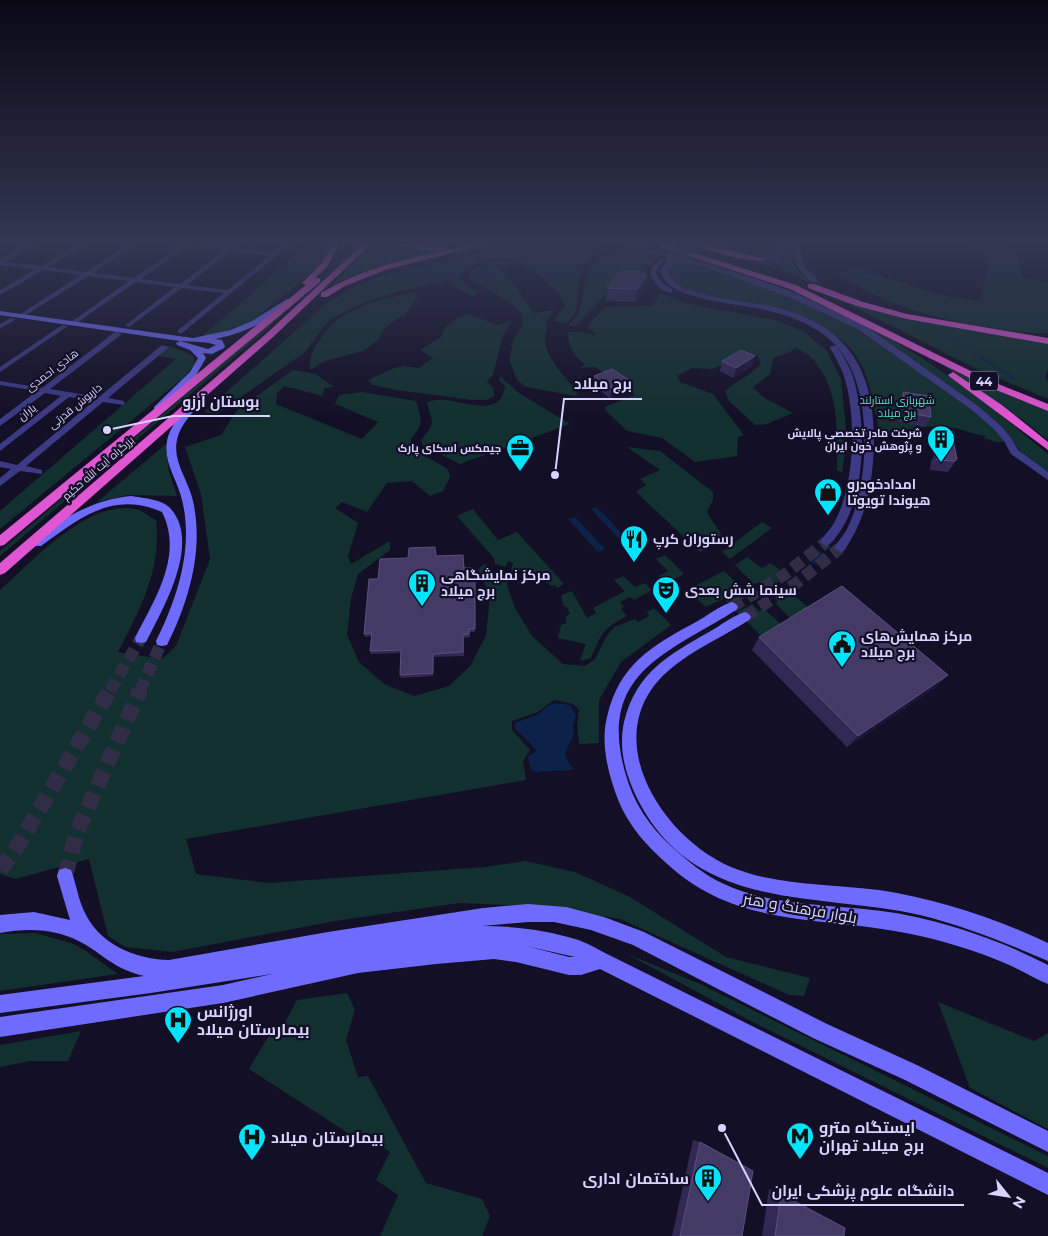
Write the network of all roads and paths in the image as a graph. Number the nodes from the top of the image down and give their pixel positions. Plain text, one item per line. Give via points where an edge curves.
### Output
1 (44, 301) edge
2 (105, 301) edge
3 (163, 301) edge
4 (219, 301) edge
5 (291, 301) edge
6 (292, 301) edge
7 (307, 301) edge
8 (316, 301) edge
9 (703, 301) edge
10 (722, 301) edge
11 (804, 301) edge
12 (824, 301) edge
13 (834, 301) edge
14 (855, 301) edge
15 (871, 301) edge
16 (757, 308) junction
17 (0, 313) edge
18 (0, 317) edge
19 (17, 317) junction
20 (73, 323) junction
21 (64, 326) junction
22 (129, 326) dead end
23 (956, 326) junction
24 (0, 328) edge
25 (181, 332) dead end
26 (986, 332) junction
27 (118, 334) junction
28 (269, 336) junction
29 (1048, 336) edge
30 (1048, 341) edge
31 (192, 343) junction
32 (835, 343) junction
33 (165, 347) dead end
34 (922, 352) junction
35 (0, 370) edge
36 (0, 383) edge
37 (212, 384) junction
38 (43, 390) junction
39 (68, 394) junction
40 (101, 400) junction
41 (1048, 401) edge
42 (120, 403) dead end
43 (1048, 408) edge
44 (145, 422) junction
45 (0, 423) edge
46 (1048, 447) edge
47 (0, 448) edge
48 (0, 464) edge
49 (18, 468) junction
50 (39, 472) dead end
51 (1048, 476) edge
52 (0, 483) edge
53 (848, 504) junction
54 (861, 510) junction
55 (841, 522) junction
56 (854, 527) junction
57 (3, 540) edge
58 (826, 542) tunnel mouth
59 (840, 548) tunnel mouth
60 (1, 569) edge
61 (174, 616) junction
62 (153, 617) junction
63 (141, 638) tunnel mouth
64 (162, 641) tunnel mouth
65 (65, 876) tunnel mouth
66 (0, 924) edge
67 (89, 937) junction
68 (1048, 952) edge
69 (600, 960) junction
70 (1048, 975) edge
71 (0, 1004) edge
72 (0, 1027) edge
73 (1048, 1142) edge
74 (1048, 1184) edge

1 - 19 street
2 - 20 street
3 - 22 street
4 - 25 street
5 - 31 main road via 242,330
6 - 44 highway, بزرگراه آیت الله حکیم
7 - 28 highway, بزرگراه آیت الله حکیم
8 - 28 highway
9 - 16 street
10 - 16 street, bridge
11 - 51 street via 861,327 891,346 975,408 998,428 1014,452
12 - 34 highway, 44
13 - 41 highway, 44 via 971,368
14 - 23 highway
15 - 23 highway
16 - 32 street
17 - 19 main road
18 - 19 main road
19 - 20 main road
19 - 21 main road
19 - 24 street
20 - 31 main road
21 - 27 main road
21 - 35 street
23 - 26 highway
26 - 29 highway
26 - 30 highway
27 - 31 main road
27 - 38 street, هادی احمدی
28 - 37 highway, بزرگراه آیت الله حکیم
31 - 44 main road via 202,358 198,368
32 - 53 street via 854,400 856,445
32 - 54 street via 854,364 867,403 869,445
33 - 40 street, داریوش قدرتی
34 - 43 highway, 44
34 - 46 highway via 998,406
36 - 38 street
37 - 60 highway, بزرگراه آیت الله حکیم
37 - 61 main road via 171,443 172,457 189,503 193,534 187,572
38 - 39 street
38 - 45 street, هادی احمدی
39 - 40 street
39 - 47 street, یاران
40 - 42 street
40 - 49 street, داریوش قدرتی
44 - 57 highway, بزرگراه آیت الله حکیم
48 - 49 street
49 - 50 street
49 - 52 street, داریوش قدرتی
53 - 54 street
53 - 55 street
54 - 56 street
55 - 56 street
55 - 58 street
56 - 59 street
60 - 62 main road via 87,510 124,500 150,502 171,516 175,542 172,569
61 - 62 main road
61 - 64 main road
62 - 63 main road
65 - 67 main road via 79,922
66 - 67 main road via 51,923
67 - 73 main road via 128,962 153,969 169,969 484,917 560,915 614,928 638,938
68 - 70 main road, بلوار فرهنگ و هنر via 959,916 900,902 766,884 730,875 698,857 667,829 644,797 631,761 631,724 635,708 650,681 664,667 732,616 661,647 639,667 622,692 611,724 614,763 628,804 653,840 688,873 726,894 767,905 904,924 961,937 1021,960
69 - 71 main road via 576,948 530,937 487,933
69 - 72 main road via 569,966 494,950 426,956 358,964 223,994
69 - 74 main road

